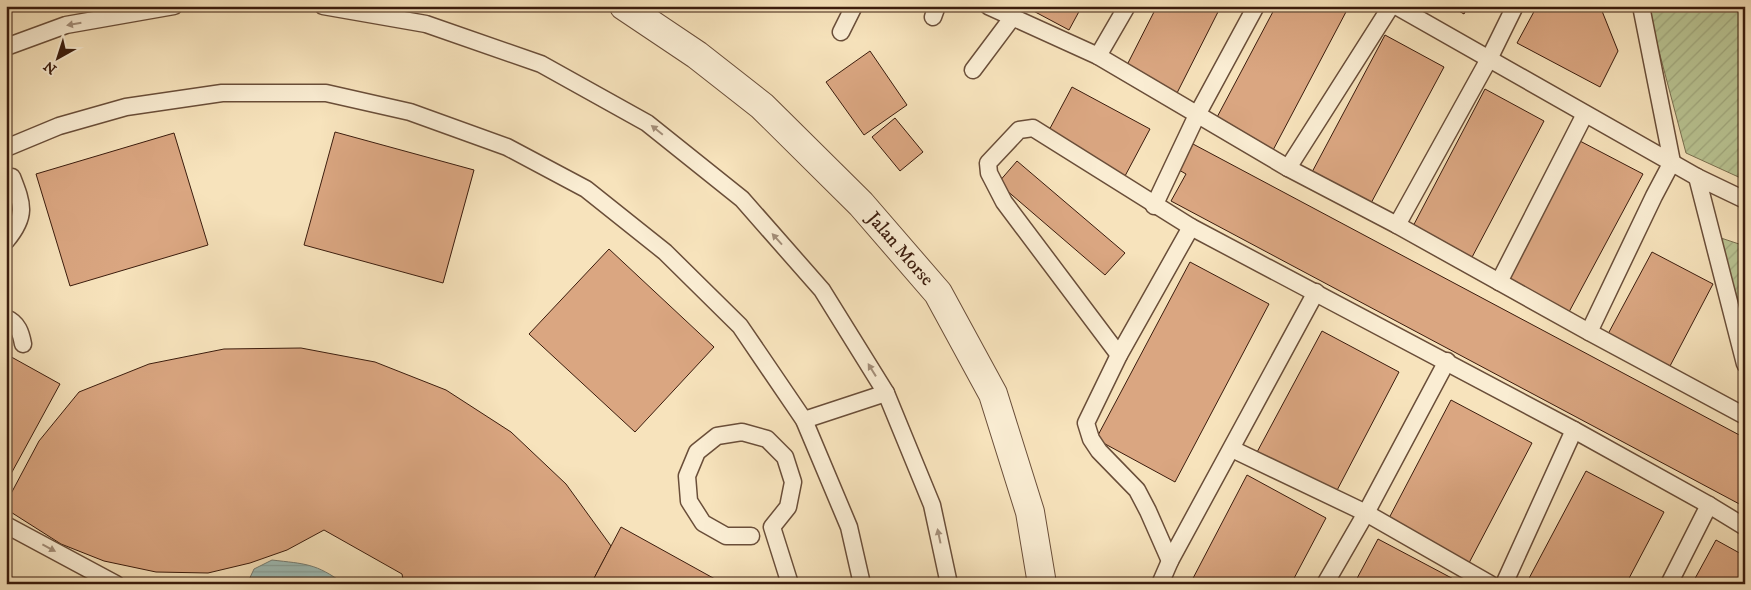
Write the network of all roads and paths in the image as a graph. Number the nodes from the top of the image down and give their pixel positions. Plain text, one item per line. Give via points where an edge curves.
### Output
1 (174, 6) edge
2 (323, 6) edge
3 (624, 6) edge
4 (854, 6) edge
5 (988, 6) edge
6 (1127, 6) edge
7 (1256, 6) edge
8 (1391, 6) edge
9 (1396, 6) edge
10 (1515, 6) edge
11 (1641, 6) edge
12 (1012, 18) junction
13 (841, 32) dead end
14 (6, 48) edge
15 (1098, 56) junction
16 (1489, 59) junction
17 (973, 70) dead end
18 (1585, 114) junction
19 (1197, 115) junction
20 (6, 148) edge
21 (1672, 162) junction
22 (1288, 168) junction
23 (12, 177) dead end
24 (1697, 177) junction
25 (1745, 200) edge
26 (1154, 206) junction
27 (1397, 225) junction
28 (1191, 227) junction
29 (6, 241) edge
30 (1499, 282) junction
31 (1316, 292) junction
32 (6, 318) edge
33 (1589, 332) junction
34 (23, 344) dead end
35 (1119, 355) junction
36 (1447, 361) junction
37 (1745, 364) edge
38 (886, 393) junction
39 (1745, 416) edge
40 (804, 420) junction
41 (1574, 430) junction
42 (1232, 449) junction
43 (1709, 505) junction
44 (1366, 513) junction
45 (6, 525) edge
46 (1745, 527) edge
47 (751, 536) dead end
48 (1170, 561) junction
49 (116, 584) edge
50 (790, 584) edge
51 (862, 584) edge
52 (949, 584) edge
53 (1042, 584) edge
54 (1160, 584) edge
55 (1325, 584) edge
56 (1490, 584) edge
57 (1504, 584) edge
58 (1669, 584) edge

1 -> 14 lane via 66,26
38 -> 2 lane via 822,290 742,199 647,122 541,64 426,24
3 - 53 street, Jalan Morse via 697,55 762,106 861,204 938,292 993,394 1030,512
4 - 13 lane
5 - 12 lane
6 - 15 lane
7 - 19 lane
8 - 22 lane
9 - 16 lane
10 - 16 lane
11 - 21 lane
12 - 15 lane
12 - 17 lane
15 - 19 lane
16 - 18 lane
16 - 27 lane
18 - 21 lane
18 - 30 lane
19 - 22 lane
19 - 26 lane
20 - 40 lane via 59,126 126,107 222,93 326,93 410,112 507,147 586,189 665,252 740,326
21 - 24 lane
21 - 33 lane
22 - 27 lane
23 - 29 lane via 22,201 18,227
24 - 25 lane
24 - 37 lane
26 - 28 lane
26 - 35 lane via 1033,128 1019,130 988,163 989,173 1004,202
27 - 30 lane
28 - 31 lane
28 - 35 lane
30 - 33 lane
31 - 36 lane
31 - 42 lane
32 - 34 lane via 21,332
33 - 39 lane
35 - 48 lane via 1086,423 1099,451 1137,490
36 - 41 lane
36 - 44 lane
38 - 40 lane
52 -> 38 lane via 932,505
40 - 51 lane via 850,527
41 - 43 lane
41 - 57 lane
42 - 44 lane
42 - 48 lane
43 - 46 lane
43 - 58 lane
44 - 55 lane
44 - 56 lane
45 -> 49 lane
47 - 50 lane via 726,536 703,523 689,501 687,476 697,452 717,436 742,432 767,439 784,457 792,482 791,490 788,507 772,527
48 - 54 lane

